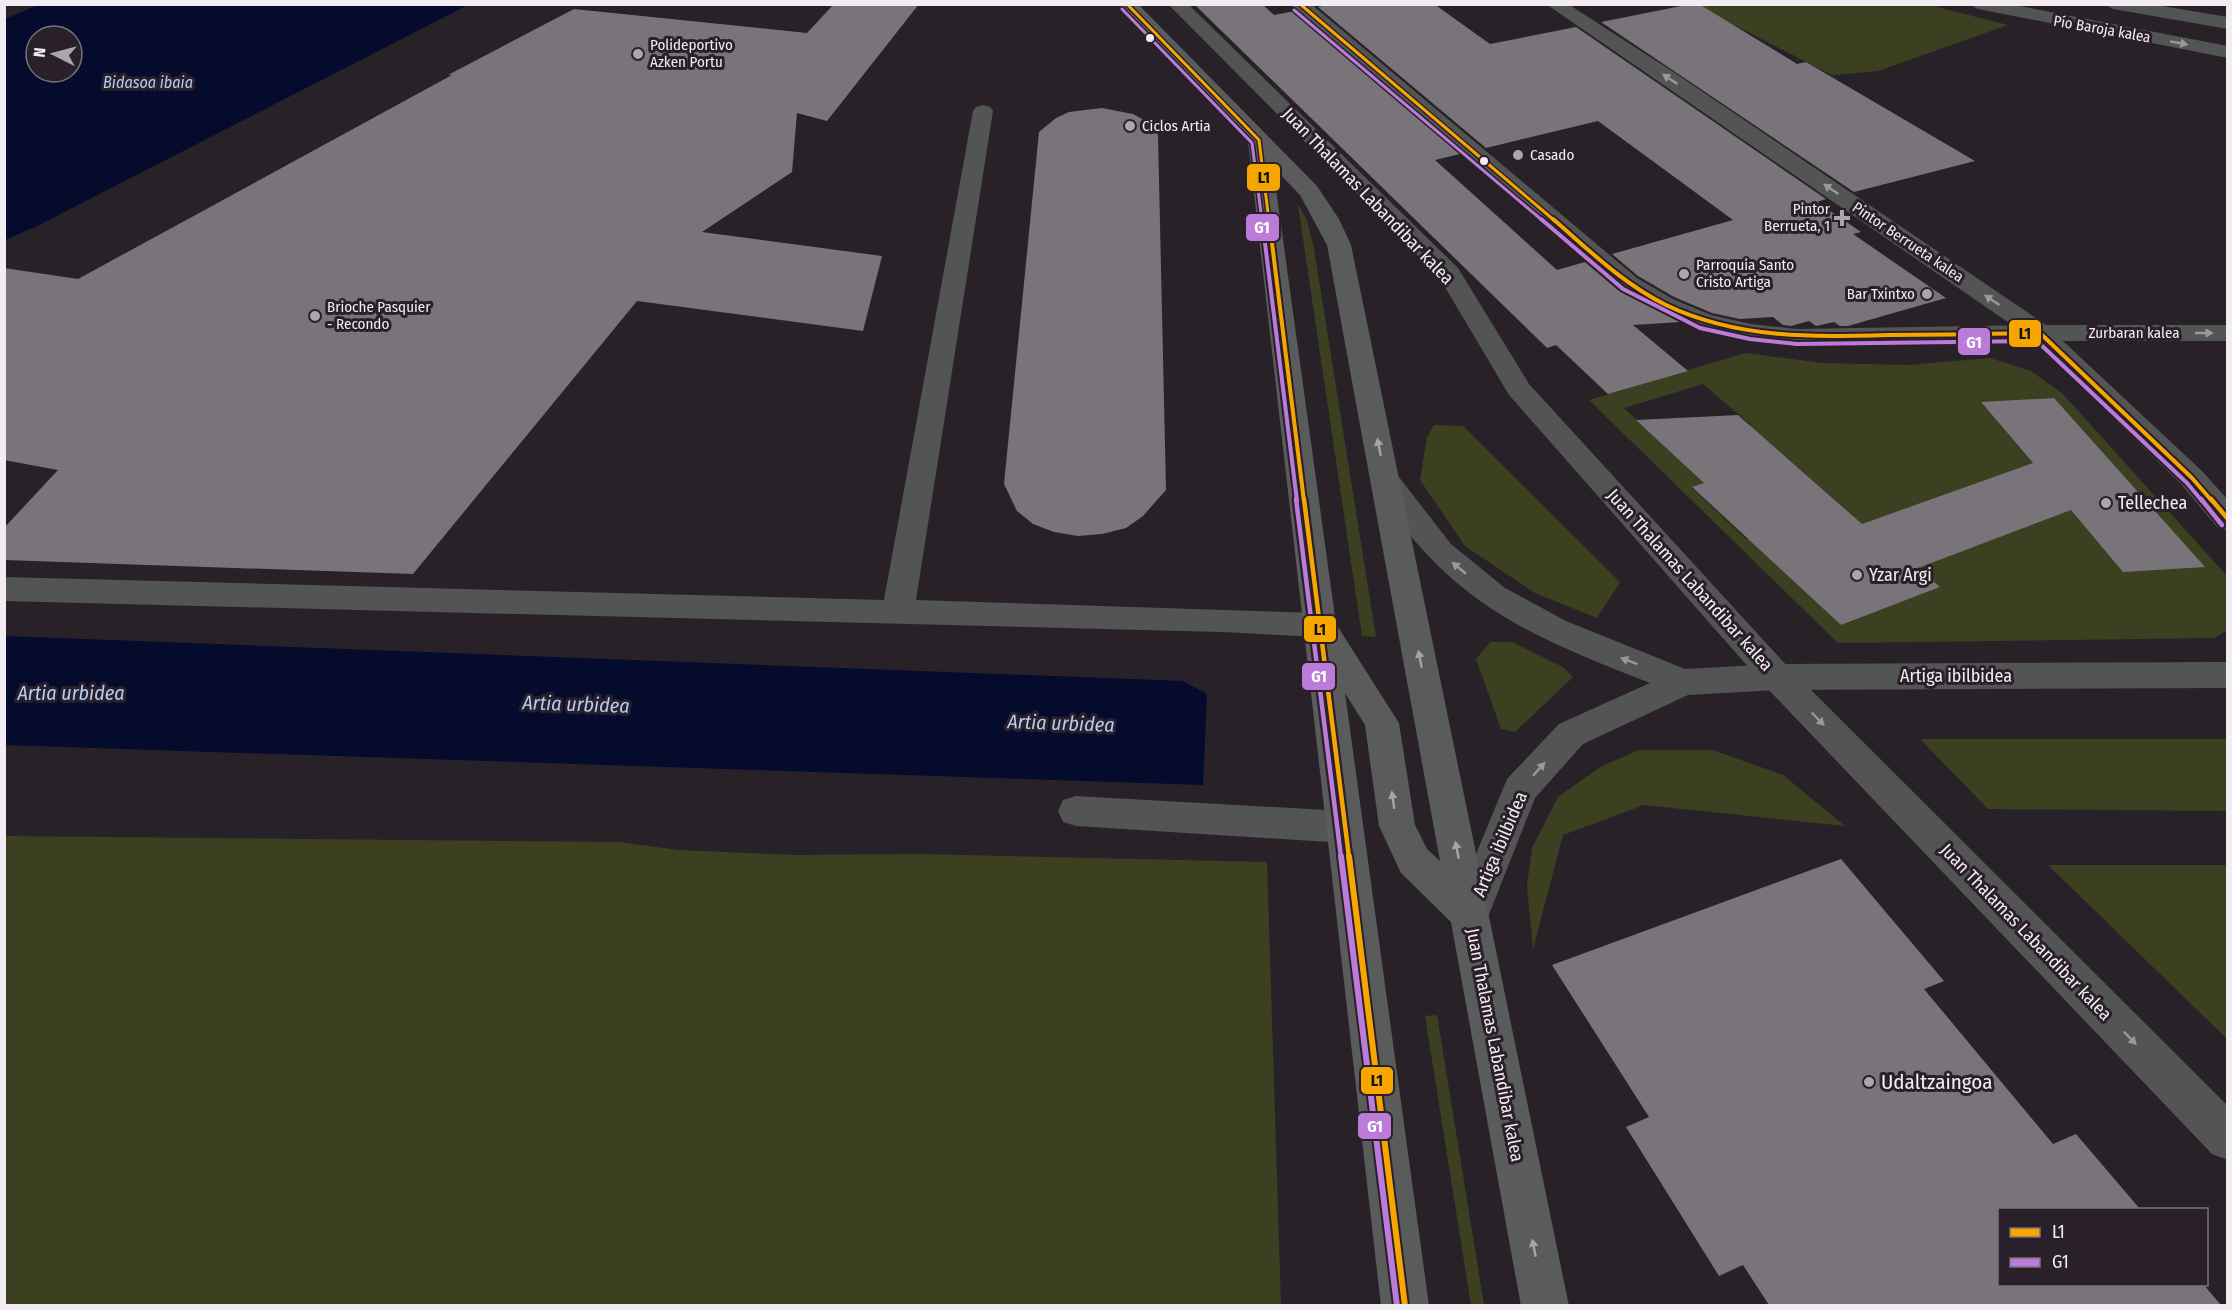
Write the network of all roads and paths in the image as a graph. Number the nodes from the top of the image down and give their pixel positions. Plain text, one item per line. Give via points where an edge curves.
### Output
1 (1127, 4) edge
2 (1177, 4) edge
3 (1299, 4) edge
4 (1555, 4) edge
5 (1978, 4) edge
6 (2113, 4) edge
7 (2228, 23) edge
8 (2228, 52) edge
9 (983, 111) dead end
10 (1259, 140) junction
11 (2040, 333) junction
12 (2228, 333) edge
13 (1386, 479) junction
14 (2228, 520) edge
15 (4, 589) edge
16 (898, 612) junction
17 (1320, 625) junction
18 (2228, 675) edge
19 (1777, 677) junction
20 (1684, 682) junction
21 (1076, 811) dead end
22 (1345, 827) junction
23 (1470, 915) junction
24 (2228, 1138) edge
25 (1405, 1305) edge
26 (1545, 1305) edge

1 - 10 main road, Juan Thalamas Labandibar kalea
2 - 19 street, Juan Thalamas Labandibar kalea via 1449,273 1519,389
3 - 11 street, Zurbaran kalea via 1628,283 1664,304 1731,328 1797,337
11 -> 4 street, Pintor Berrueta kalea
5 -> 8 street, Pío Baroja kalea
6 - 7 street
9 - 16 street
13 -> 10 main road, Juan Thalamas Labandibar kalea via 1339,245 1310,190
10 - 17 main road
11 -> 12 street, Zurbaran kalea
11 - 14 main road, Pintor Berrueta kalea via 2192,478
20 -> 13 street, Artiga ibilbidea via 1570,638 1496,598 1440,552
23 -> 13 main road, Juan Thalamas Labandibar kalea
15 - 16 street
16 - 17 street
17 - 22 main road
23 -> 17 main road via 1414,861 1397,826 1382,723
18 - 19 street, Artiga ibilbidea
19 - 20 street, Artiga ibilbidea
19 -> 24 street, Juan Thalamas Labandibar kalea
23 -> 20 street, Artiga ibilbidea via 1520,790 1571,734
21 - 22 street
22 - 25 main road
26 -> 23 main road, Juan Thalamas Labandibar kalea

